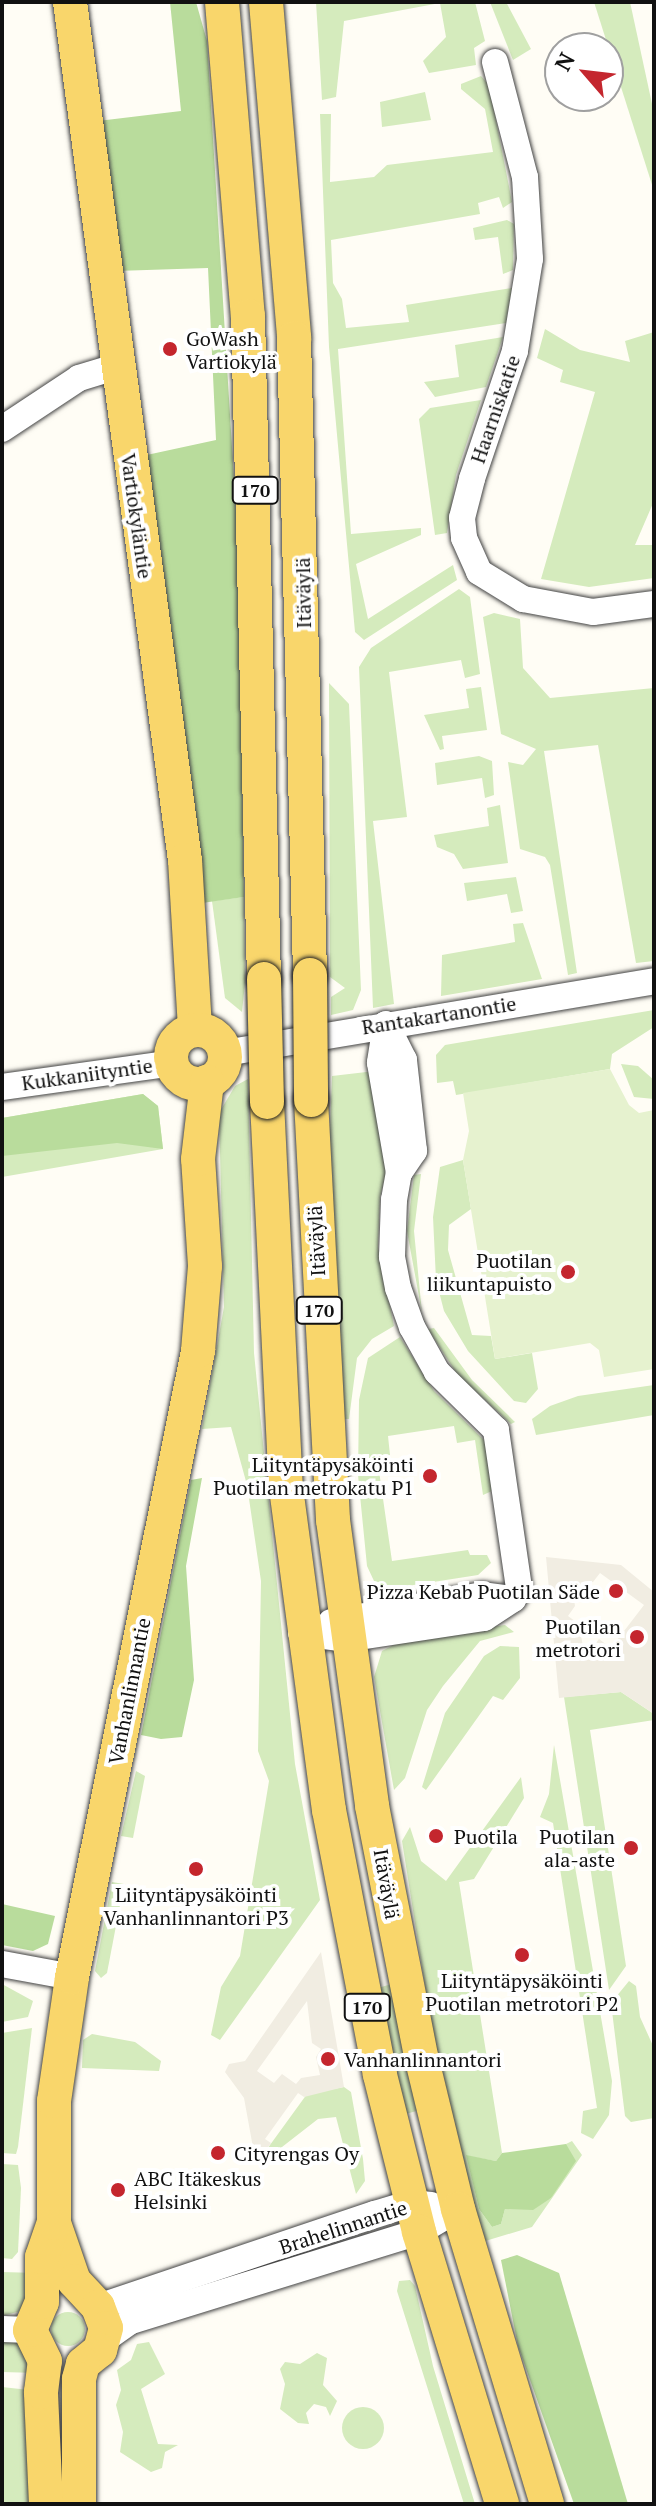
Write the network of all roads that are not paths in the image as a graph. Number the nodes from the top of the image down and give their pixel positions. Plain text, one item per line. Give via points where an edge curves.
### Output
1 (70, 2) edge
2 (222, 2) edge
3 (266, 2) edge
4 (495, 62) dead end
5 (116, 367) junction
6 (2, 429) edge
7 (654, 604) edge
8 (654, 981) edge
9 (386, 1024) junction
10 (195, 1030) junction
11 (225, 1053) junction
12 (188, 1075) junction
13 (2, 1087) edge
14 (345, 1628) junction
15 (301, 1633) junction
16 (2, 1964) edge
17 (72, 1977) junction
18 (458, 2209) junction
19 (416, 2218) junction
20 (54, 2223) junction
21 (25, 2320) edge
22 (92, 2327) junction
23 (45, 2361) junction
24 (46, 2504) edge
25 (79, 2504) edge
26 (502, 2504) edge
27 (547, 2504) edge

1 - 5 main road, Vartiokyläntie
2 - 15 main road, 170, bridge via 248,316 277,1353
3 - 14 main road, Itäväylä / 170, bridge via 294,338 311,1100 322,1355
4 - 7 street, Haarniskatie via 525,177 530,259 518,341 472,479 462,518 464,538 479,572 523,599 593,612
5 - 6 street via 79,378
5 - 10 main road, Vartiokyläntie via 185,860
8 - 9 street, Rantakartanontie
9 - 11 street, Rantakartanontie
9 - 14 street via 380,1063 399,1173 392,1227 398,1288 437,1372 500,1439 519,1571 513,1599 484,1618
10 - 11 main road via 211,1033
10 - 12 main road via 179,1038
11 - 12 main road via 221,1071
12 - 13 street, Kukkaniityntie
12 - 17 main road, Vanhanlinnantie via 185,1130 198,1159 205,1266 198,1351
14 - 15 street
14 - 18 main road, Itäväylä / 170 via 397,1937
15 - 19 main road, 170 via 374,2044
16 - 17 street
17 - 20 main road, Vanhanlinnantie via 54,2101
18 - 19 street, Brahelinnantie
18 - 27 main road, Itäväylä / 170
19 - 22 street, Brahelinnantie via 131,2321
19 - 26 main road, 170
20 - 21 main road, Vanhanlinnantie
20 - 22 main road, Vanhanlinnantie
21 - 22 street via 58,2294
21 - 23 main road, Vanhanlinnantie
22 - 23 street
22 - 25 main road, Vanhanlinnantie via 77,2392
23 - 24 main road via 41,2392

